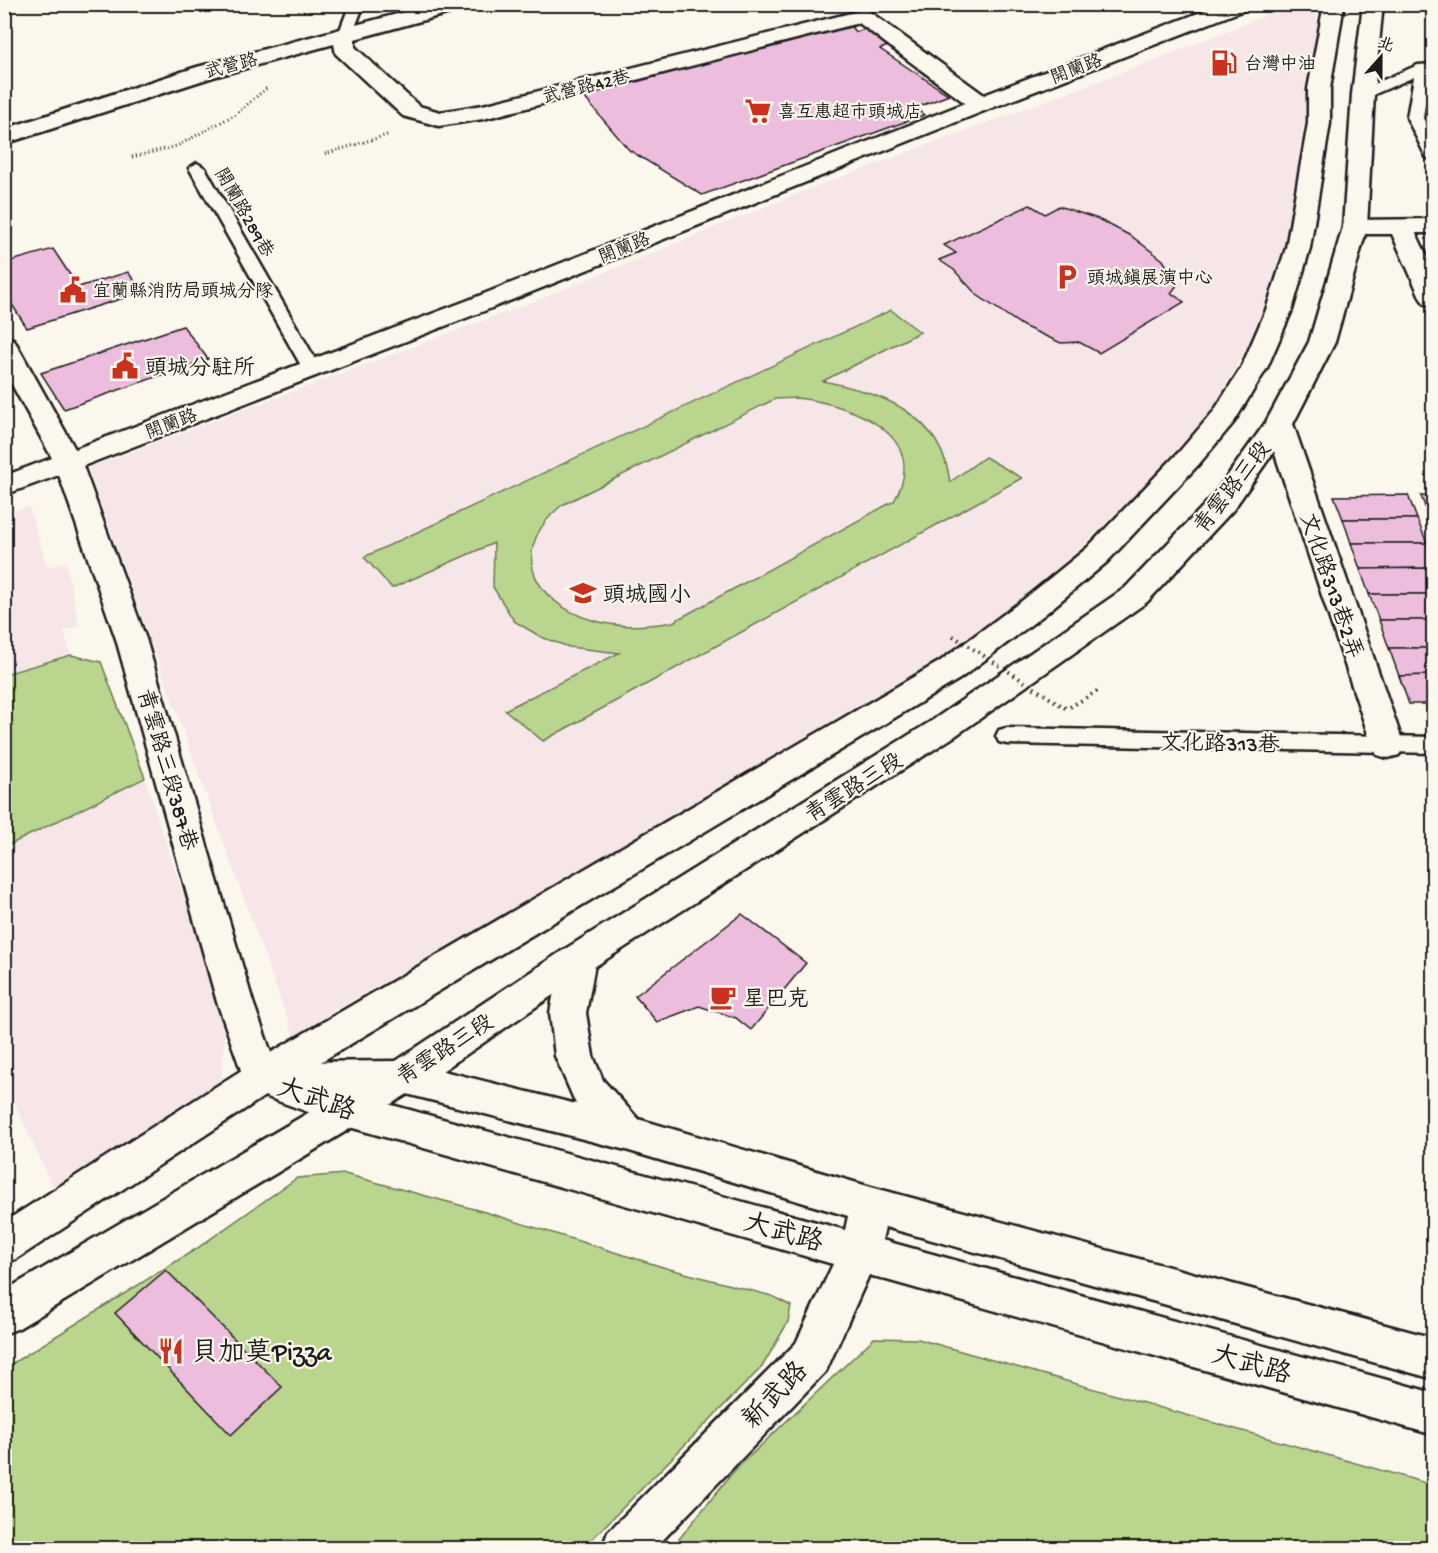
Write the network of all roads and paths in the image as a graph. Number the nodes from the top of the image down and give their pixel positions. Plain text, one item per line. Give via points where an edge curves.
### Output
1 (357, 4) edge
2 (461, 4) edge
3 (1242, 4) edge
4 (1334, 4) edge
5 (1373, 4) edge
6 (345, 35) junction
7 (300, 47) junction
8 (1428, 68) edge
9 (1319, 89) junction
10 (1363, 94) junction
11 (981, 104) junction
12 (439, 119) junction
13 (4, 137) edge
14 (325, 153) dead end
15 (132, 157) dead end
16 (1434, 157) edge
17 (197, 168) dead end
18 (1434, 226) edge
19 (1355, 227) junction
20 (1401, 227) junction
21 (1434, 299) edge
22 (4, 345) edge
23 (312, 369) junction
24 (1279, 424) junction
25 (68, 462) junction
26 (4, 486) edge
27 (1034, 607) junction
28 (952, 636) dead end
29 (1070, 639) junction
30 (1099, 690) dead end
31 (1067, 709) joint
32 (1007, 736) dead end
33 (1434, 745) edge
34 (1388, 746) junction
35 (578, 959) junction
36 (403, 1077) junction
37 (261, 1078) junction
38 (346, 1109) junction
39 (626, 1133) junction
40 (871, 1205) junction
41 (4, 1245) edge
42 (859, 1252) junction
43 (4, 1314) edge
44 (1434, 1359) edge
45 (1434, 1414) edge
46 (624, 1548) edge

1 - 6 lane
2 - 6 street, 武營路
3 - 11 street, 開蘭路
4 - 9 street
5 - 10 street, 青雲路三段
6 - 7 street, 武營路
6 - 12 street, 武營路42巷 via 344,49 411,111
7 - 13 street, 武營路 via 205,72
7 - 15 path via 303,56 236,114 177,146
8 - 10 lane
8 - 16 lane via 1415,118
9 - 10 street
9 - 27 street via 1319,123 1298,248 1279,310 1254,368 1224,416 1150,501 1097,555
10 - 19 street, 青雲路三段
11 - 12 street, 武營路42巷 via 863,16 483,112
11 - 23 street, 開蘭路
12 - 14 path
17 - 23 lane, 開蘭路289巷
18 - 20 street
19 - 20 street
19 - 24 street, 青雲路三段 via 1322,342
20 - 21 street
22 - 25 street, 青雲路三段387巷
23 - 25 street, 開蘭路
24 - 29 street, 青雲路三段 via 1223,503 1136,595
24 - 34 street, 文化路313巷2弄
25 - 26 street, 開蘭路
25 - 37 street, 青雲路三段387巷 via 131,639 235,1002
27 - 29 street
27 - 37 street via 950,670
28 - 31 path, bridge
29 - 35 street, 青雲路三段 via 944,728
30 - 31 path
32 - 34 lane, 文化路313巷
33 - 34 lane, 文化路313巷
35 - 36 street, 青雲路三段
35 - 39 street via 568,1013 574,1056 589,1091
36 - 37 street, 大武路
36 - 38 street, 青雲路三段
36 - 39 street, 大武路
37 - 38 street, 大武路
37 - 41 street
38 - 42 street, 大武路
38 - 43 street, 青雲路三段
39 - 40 street, 大武路
40 - 42 street, 新武路
40 - 44 street, 大武路
42 - 45 street, 大武路
42 - 46 street, 新武路 via 811,1357

